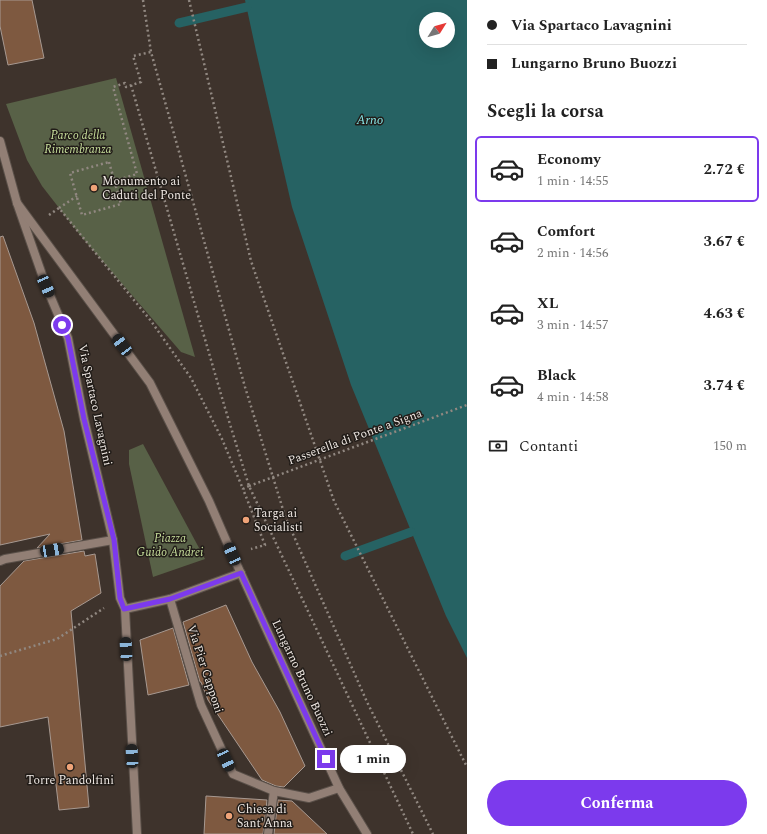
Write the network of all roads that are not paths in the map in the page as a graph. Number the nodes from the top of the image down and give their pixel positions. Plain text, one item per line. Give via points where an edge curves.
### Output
1 (0, 141) edge
2 (17, 203) junction
3 (114, 540) junction
4 (0, 561) edge
5 (241, 573) junction
6 (170, 599) junction
7 (124, 609) junction
8 (339, 788) junction
9 (274, 791) junction
10 (137, 834) edge
11 (268, 834) edge
12 (367, 834) edge

1 - 2 street, Via Spartaco Lavagnini
2 - 3 street, Via Spartaco Lavagnini via 46,286 68,338 84,419
2 - 5 street via 150,383
3 - 4 street
3 - 7 street, Via Spartaco Lavagnini via 120,598
5 - 6 street
5 - 8 street, Lungarno Bruno Buozzi
6 - 7 street
6 - 9 street, Via Pier Capponi via 201,705 232,774
7 - 10 street, Via Spartaco Lavagnini
8 - 9 street, Via Pier Capponi via 309,798
8 - 12 street, Lungarno Bruno Buozzi
9 - 11 street

